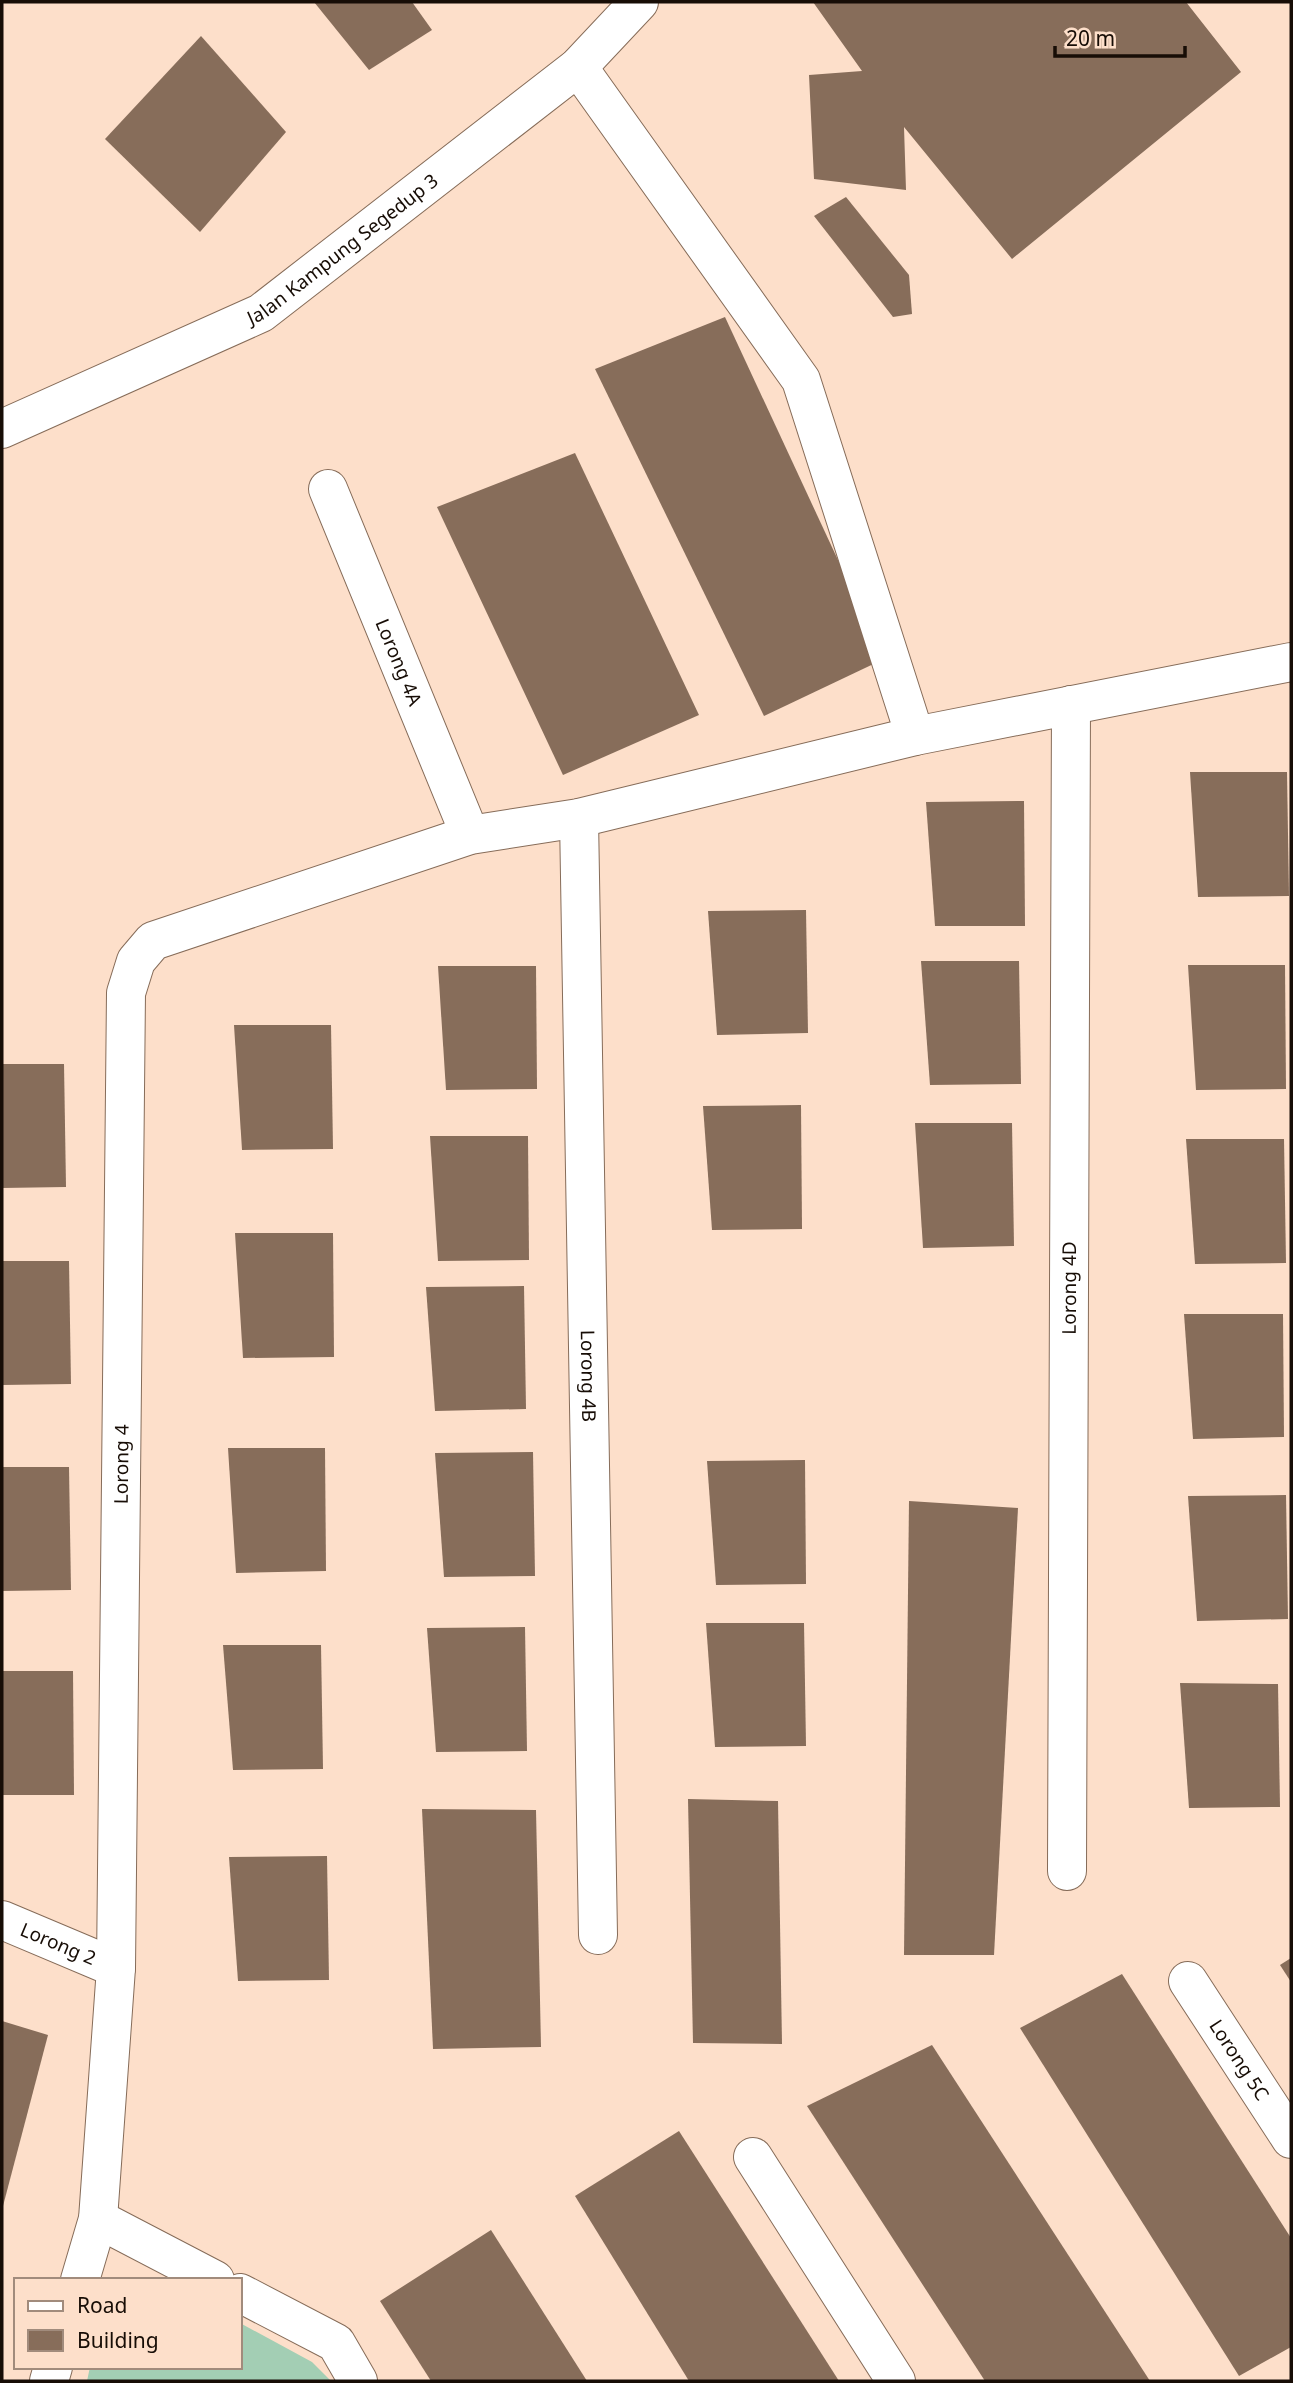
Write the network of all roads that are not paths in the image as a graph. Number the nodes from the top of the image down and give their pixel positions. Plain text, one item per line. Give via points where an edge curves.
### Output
1 (639, 2) edge
2 (578, 66) junction
3 (2, 429) edge
4 (328, 489) dead end
5 (1291, 662) edge
6 (1071, 705) junction
7 (915, 736) junction
8 (579, 818) junction
9 (470, 835) junction
10 (1067, 1871) dead end
11 (2, 1920) edge
12 (598, 1935) dead end
13 (116, 1968) junction
14 (1188, 1981) dead end
15 (1291, 2138) edge
16 (753, 2158) dead end
17 (99, 2219) junction
18 (81, 2278) edge
19 (211, 2278) edge
20 (242, 2294) edge
21 (358, 2381) edge
22 (896, 2381) edge

1 - 2 street, Jalan Kampung Segedup 3
2 - 3 street, Jalan Kampung Segedup 3 via 261,313
2 - 7 street via 801,380
4 - 9 street, Lorong 4A
5 - 6 street
6 - 7 street
6 - 10 street, Lorong 4D
7 - 8 street
8 - 9 street
8 - 12 street, Lorong 4B
9 - 13 street, Lorong 4 via 153,941 136,961 126,993
11 - 13 street, Lorong 2
13 - 17 street, Lorong 4
14 - 15 street, Lorong 5C
16 - 22 street
17 - 18 street, Lorong 4
17 - 19 street
20 - 21 street via 336,2343

